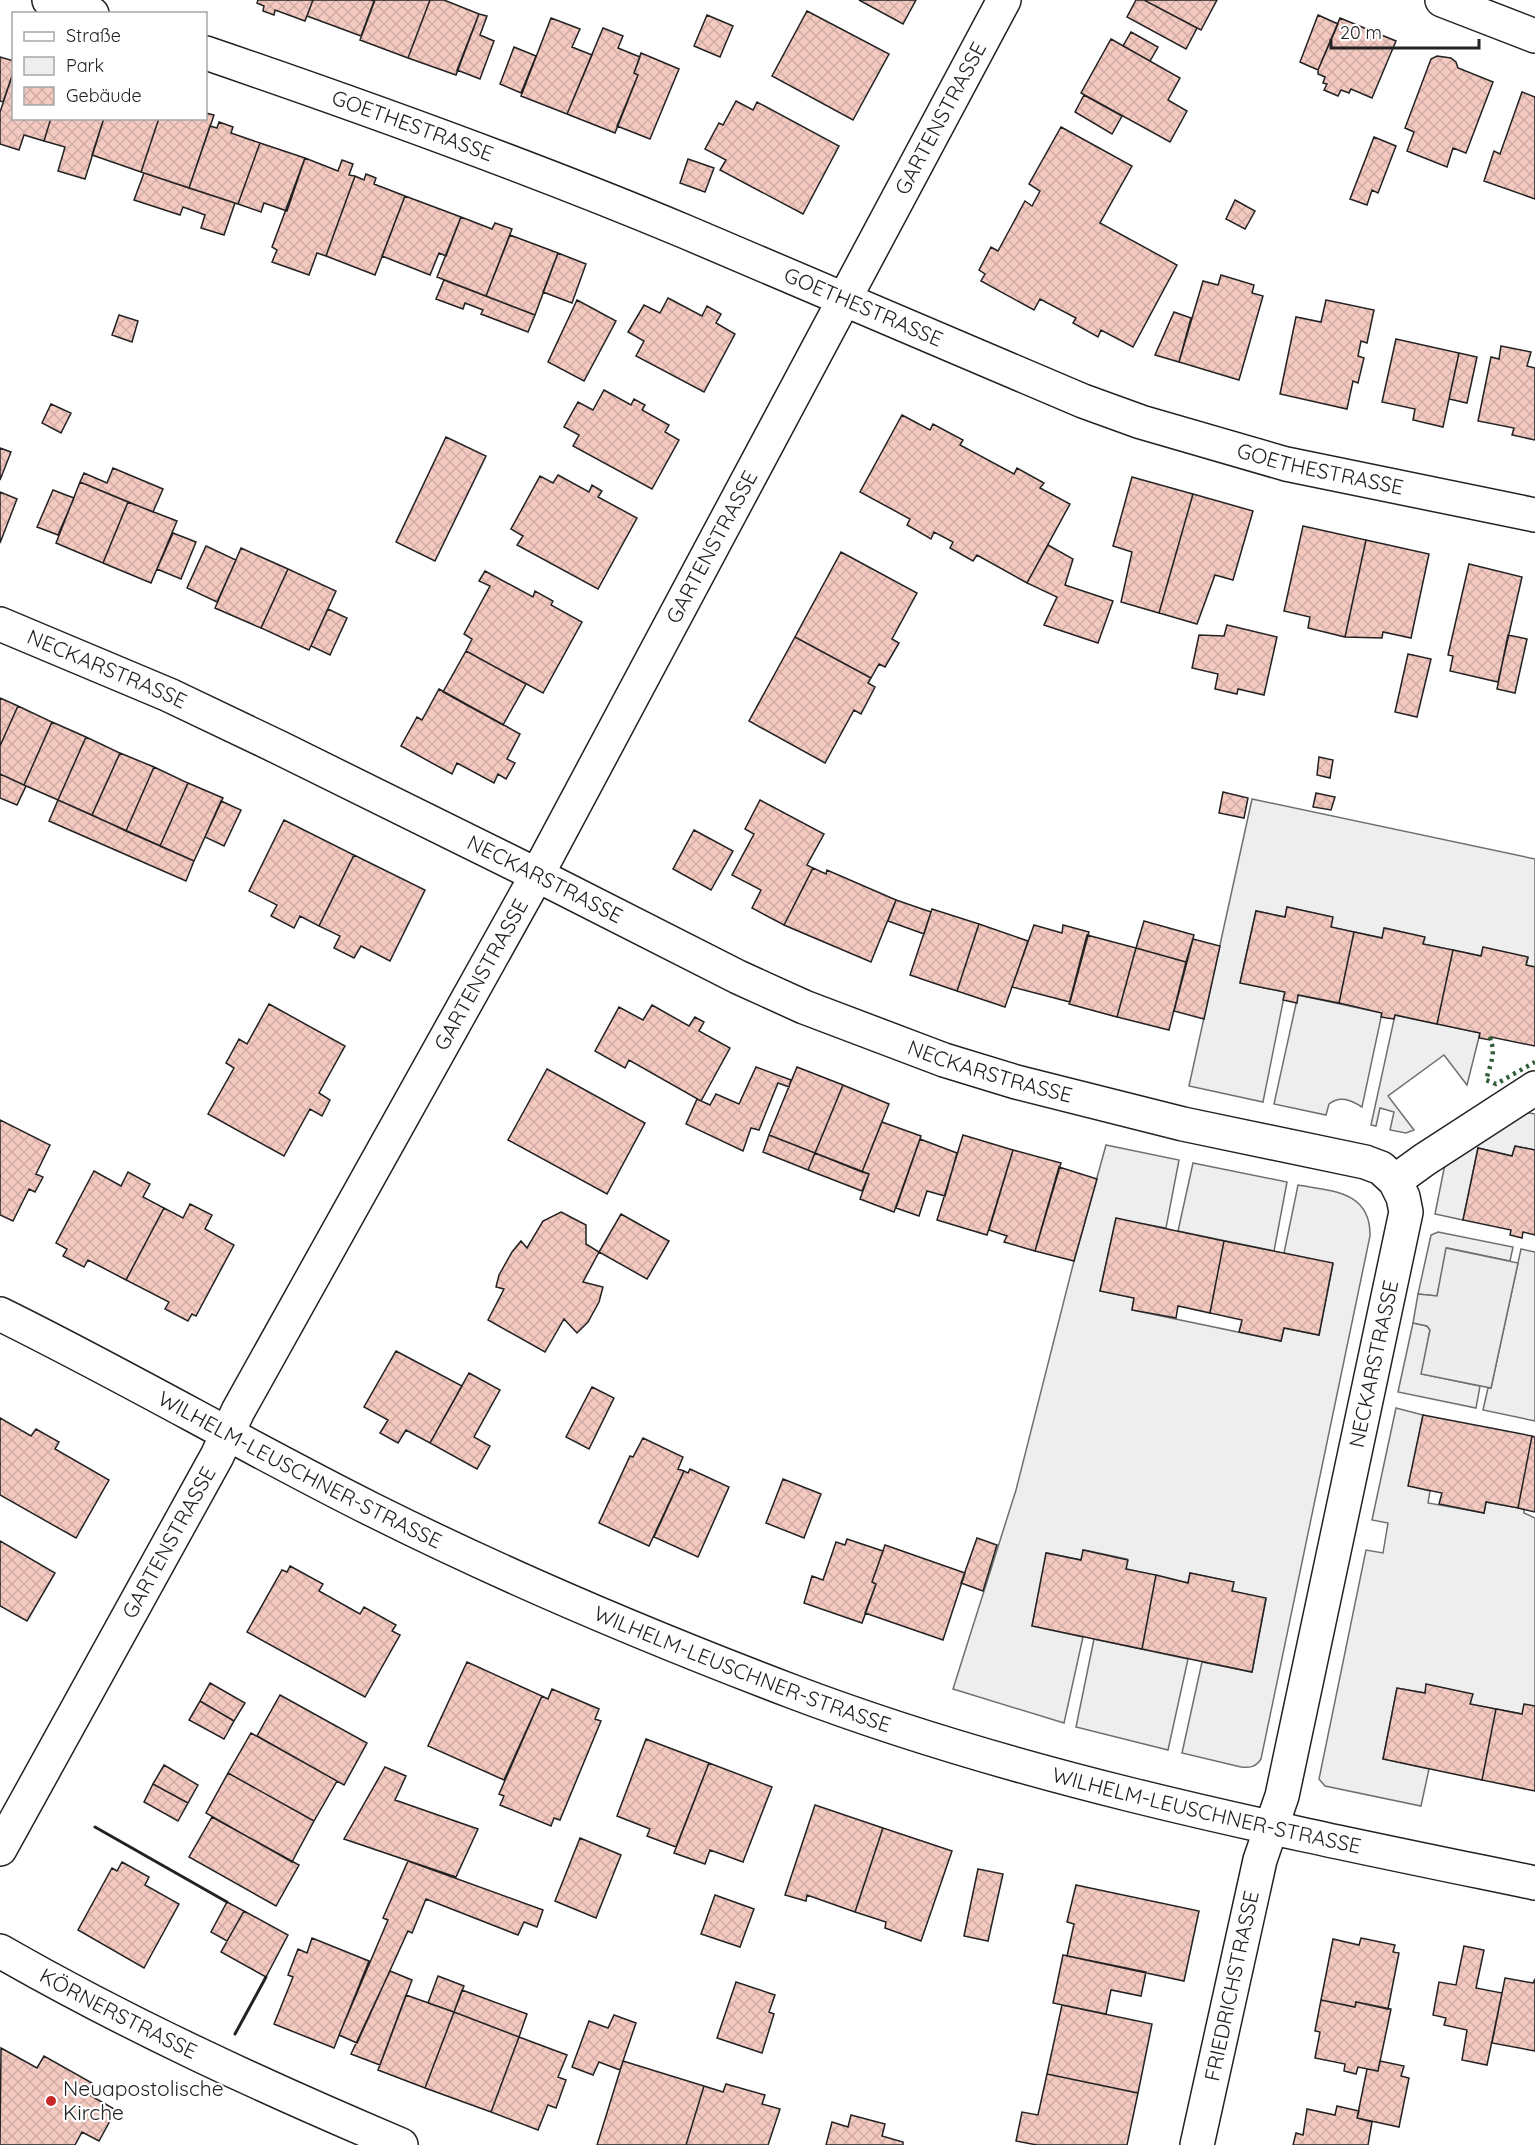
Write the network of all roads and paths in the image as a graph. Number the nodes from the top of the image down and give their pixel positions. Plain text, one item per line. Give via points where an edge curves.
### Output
1 (49, 0) edge
2 (1004, 0) edge
3 (1442, 0) edge
4 (86, 12) edge
5 (1535, 36) edge
6 (207, 53) edge
7 (844, 300) junction
8 (1535, 515) edge
9 (0, 624) edge
10 (537, 875) junction
11 (1535, 1088) edge
12 (1395, 1181) junction
13 (0, 1314) edge
14 (227, 1434) junction
15 (1271, 1828) junction
16 (0, 1849) edge
17 (1535, 1883) edge
18 (0, 1951) edge
19 (401, 2145) edge
20 (1197, 2145) edge

1 - 4 street
2 - 7 street, GARTENSTRASSE
3 - 5 street
6 - 7 street, GOETHESTRASSE via 565,184
7 - 8 street, GOETHESTRASSE via 1141,422 1286,464
7 - 10 street, GARTENSTRASSE
9 - 10 street, NECKARSTRASSE via 189,705
10 - 12 street, NECKARSTRASSE via 738,977 804,1007 944,1060 1113,1108 1349,1157 1381,1168
10 - 14 street, GARTENSTRASSE
11 - 12 street
12 - 15 street, NECKARSTRASSE via 1406,1212 1282,1796
13 - 14 street, WILHELM-LEUSCHNER-STRASSE
14 - 15 street, WILHELM-LEUSCHNER-STRASSE via 503,1573 795,1693 935,1740 1110,1791
14 - 16 street, GARTENSTRASSE
15 - 17 street, WILHELM-LEUSCHNER-STRASSE
15 - 20 street, FRIEDRICHSTRASSE via 1260,1860
18 - 19 street, KÖRNERSTRASSE via 174,2044

